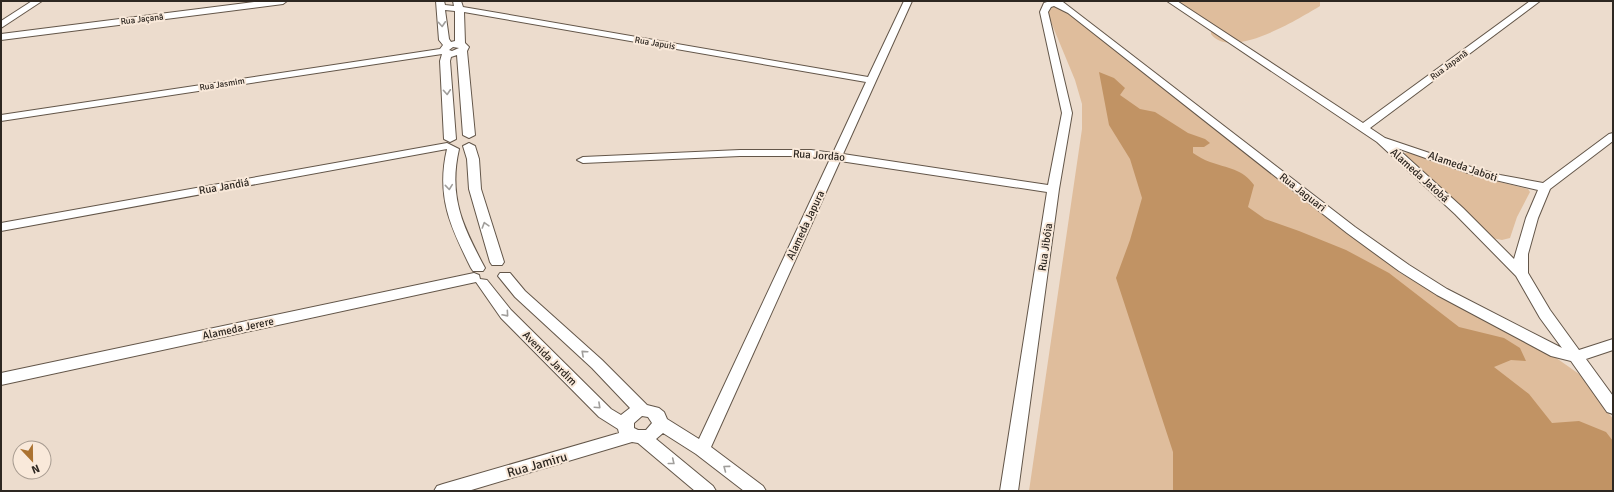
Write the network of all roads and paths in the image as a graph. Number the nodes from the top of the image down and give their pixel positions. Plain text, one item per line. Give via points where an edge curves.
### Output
1 (38, 1) edge
2 (283, 1) edge
3 (908, 1) edge
4 (1171, 1) edge
5 (1536, 1) edge
6 (440, 4) edge
7 (458, 5) edge
8 (1047, 5) joint
9 (1, 25) edge
10 (1, 37) edge
11 (461, 47) junction
12 (446, 50) junction
13 (870, 80) junction
14 (1, 118) edge
15 (1362, 129) junction
16 (1613, 136) edge
17 (1381, 140) junction
18 (469, 141) junction
19 (450, 144) junction
20 (836, 156) junction
21 (583, 160) dead end
22 (1545, 187) junction
23 (1053, 189) junction
24 (1, 227) edge
25 (497, 262) junction
26 (1521, 273) junction
27 (478, 276) junction
28 (505, 276) junction
29 (1613, 344) edge
30 (1577, 357) junction
31 (1, 379) edge
32 (1612, 405) edge
33 (642, 410) junction
34 (660, 423) junction
35 (632, 432) junction
36 (702, 449) junction
37 (442, 491) edge
38 (707, 491) edge
39 (757, 491) edge
40 (1009, 491) edge

1 - 9 street
2 - 10 street, Rua Jaçanã
3 - 13 street, Alameda Japura
4 - 15 street, Alameda Jatobá
5 - 15 street, Rua Japanã
6 - 7 street, Rua Japuis
6 -> 12 street, Avenida Jardim
7 - 11 street
7 - 13 street, Rua Japuis
8 - 23 street, Rua Jibóia via 1044,12 1068,113
8 - 30 street, Rua Jaguari via 1058,2 1066,7 1404,268 1442,292 1536,342 1556,352
11 - 12 street, Rua Jasmim
11 - 18 street
12 - 14 street, Rua Jasmim
12 -> 19 street, Avenida Jardim
13 - 20 street, Alameda Japura
15 - 17 street, Alameda Jatobá
16 - 22 street
17 - 22 street, Alameda Jaboti via 1488,176
17 - 26 street, Alameda Jatobá via 1459,211
18 - 19 street, Rua Jandiá via 460,135
25 -> 18 street via 474,189 473,159
19 - 24 street, Rua Jandiá
19 -> 27 street, Avenida Jardim via 448,175 451,201 459,231
20 - 21 street, Rua Jordão via 811,153 740,153
20 - 23 street, Rua Jordão
20 - 36 street, Alameda Japura
22 - 26 street via 1520,254
23 - 40 street, Rua Jibóia
25 - 27 street via 483,265
25 - 28 street via 506,267
26 - 30 street, Alameda Jatobá via 1545,314
27 - 28 street via 490,283
27 - 31 street, Alameda Jerere
27 -> 35 street, Avenida Jardim via 506,314 605,413
33 -> 28 street via 597,364 520,294
29 - 30 street
30 - 32 street, Alameda Jatobá
33 - 34 street via 655,413
33 - 35 street via 627,418
34 - 35 street via 654,433
34 - 36 street
35 - 37 street, Rua Jamiru
35 -> 38 street, Avenida Jardim
39 -> 36 street

